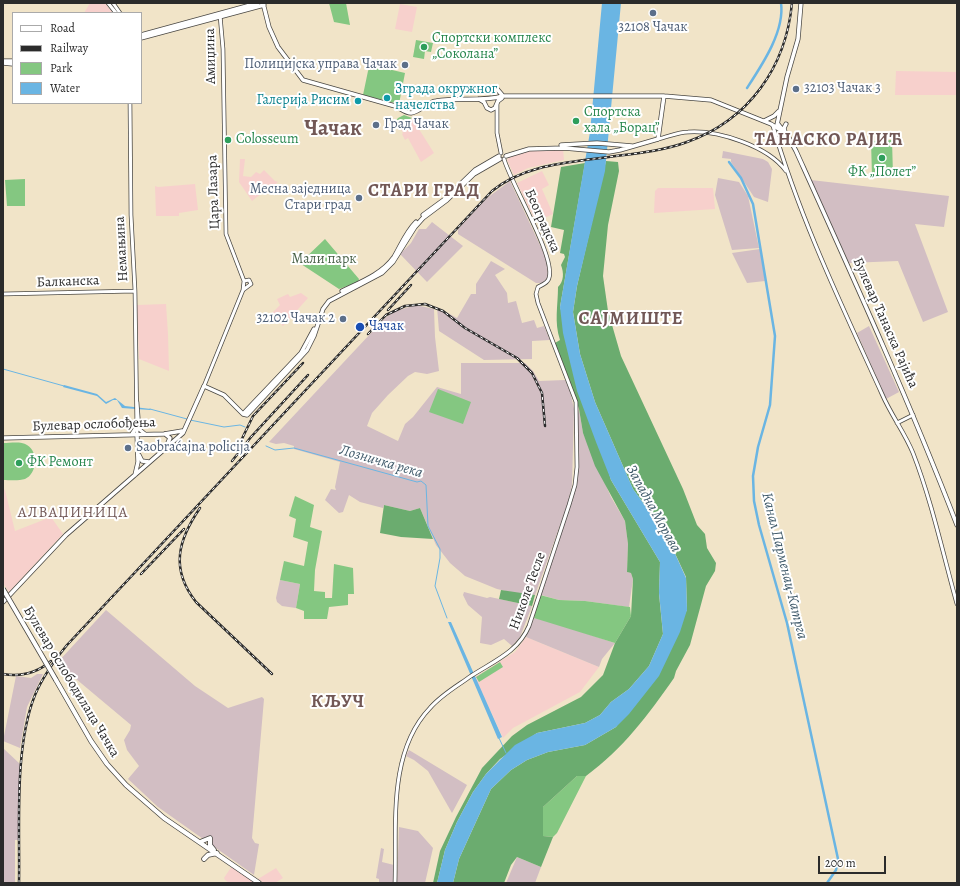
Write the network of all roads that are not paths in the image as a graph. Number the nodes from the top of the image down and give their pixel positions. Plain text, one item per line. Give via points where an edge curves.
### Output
1 (108, 3) edge
2 (114, 3) edge
3 (258, 3) edge
4 (800, 3) edge
5 (263, 4) edge
6 (115, 12) edge
7 (119, 12) edge
8 (220, 14) junction
9 (142, 35) edge
10 (142, 38) edge
11 (497, 89) dead end
12 (664, 96) junction
13 (504, 97) junction
14 (478, 98) junction
15 (488, 98) junction
16 (223, 99) joint
17 (495, 99) junction
18 (130, 104) edge
19 (485, 104) junction
20 (497, 104) junction
21 (492, 110) junction
22 (779, 111) junction
23 (497, 115) junction
24 (772, 117) junction
25 (778, 118) junction
26 (763, 122) junction
27 (786, 124) dead end
28 (774, 125) junction
29 (785, 133) junction
30 (658, 139) junction
31 (564, 146) junction
32 (627, 147) junction
33 (502, 156) junction
34 (782, 156) junction
35 (776, 160) junction
36 (788, 174) junction
37 (244, 283) junction
38 (247, 288) junction
39 (538, 288) joint
40 (242, 290) junction
41 (135, 291) junction
42 (3, 294) edge
43 (204, 386) junction
44 (136, 394) junction
45 (914, 415) junction
46 (898, 423) junction
47 (136, 428) junction
48 (185, 429) junction
49 (137, 434) junction
50 (144, 434) junction
51 (164, 434) junction
52 (129, 435) junction
53 (3, 438) edge
54 (138, 442) junction
55 (166, 447) junction
56 (138, 453) junction
57 (150, 461) junction
58 (135, 475) junction
59 (957, 525) edge
60 (3, 589) edge
61 (3, 602) edge
62 (957, 604) edge
63 (199, 842) junction
64 (217, 853) junction
65 (204, 859) dead end
66 (259, 883) edge
67 (395, 883) edge

1 - 6 street
2 - 7 street
3 - 8 main road
4 - 22 main road via 798,39
5 - 8 main road
5 - 14 main road via 279,49 300,77 307,82 411,113 435,101
8 - 9 main road
8 - 10 main road
8 - 16 street, Амиџина
11 - 13 main road
12 - 13 main road
12 - 26 main road via 716,100
12 - 30 main road
13 - 17 main road
13 - 20 main road
14 - 15 main road
14 - 19 main road
15 - 17 main road
15 - 19 main road
16 - 37 street, Цара Лазара via 226,234
17 - 20 main road
18 - 41 street, Немањина
19 - 21 main road
20 - 21 main road
20 - 23 street
21 - 23 street
22 - 24 main road
22 - 25 main road
23 - 33 street via 498,143
24 - 25 main road
24 - 26 main road
24 - 28 main road
25 - 28 main road
26 - 28 main road
27 - 29 main road
28 - 29 main road
28 - 34 street
29 - 45 main road, Булевар Танаска Рајића via 796,152
30 - 32 main road
30 - 35 street via 687,132 725,138 761,150
31 - 32 main road via 597,143
31 - 32 main road via 601,152
31 - 33 main road via 529,149
33 - 39 street, Београдска via 547,255 549,278
33 - 43 main road via 474,174 423,218 393,262 382,273 366,283 326,300 313,333 301,353 243,414 224,395
34 - 35 street via 780,160
34 - 36 street
35 - 36 street
36 - 46 street via 816,246 883,397
37 - 38 street
37 - 38 street, Цара Лазара via 248,280 251,282 251,286
37 - 40 street
38 - 40 street
39 - 67 street, Николе Тесле via 538,303 576,402 575,486 527,631 520,643 512,651 442,696 430,708 403,754 398,785
40 - 43 street
41 - 42 street, Балканска
41 - 44 street, Немањина
43 - 48 main road
44 - 47 street, Немањина
44 - 50 street, Немањина via 139,429
45 - 46 street
45 - 59 main road, Булевар Танаска Рајића
46 - 62 street via 919,470
47 - 49 street, Немањина
47 - 52 main road
48 - 51 main road, Булевар ослобођења via 177,433
48 - 55 main road
49 - 50 main road, Булевар ослобођења
49 - 52 main road, Булевар ослобођења
49 - 54 main road, Немањина
50 - 51 main road, Булевар ослобођења
50 - 54 main road
51 - 55 main road via 170,438
52 - 53 main road, Булевар ослобођења
52 - 54 main road
54 - 56 main road, Немањина
55 - 57 main road
56 - 57 main road via 142,461
56 - 58 main road, Немањина
57 - 58 main road
58 - 61 main road via 66,535
60 - 63 main road, Булевар ослободилаца Чачка, bridge via 91,741 111,769 156,812
63 - 64 main road, Булевар ослободилаца Чачка
63 - 64 main road via 210,838 210,845
64 - 65 main road
64 - 66 main road, Булевар ослободилаца Чачка

